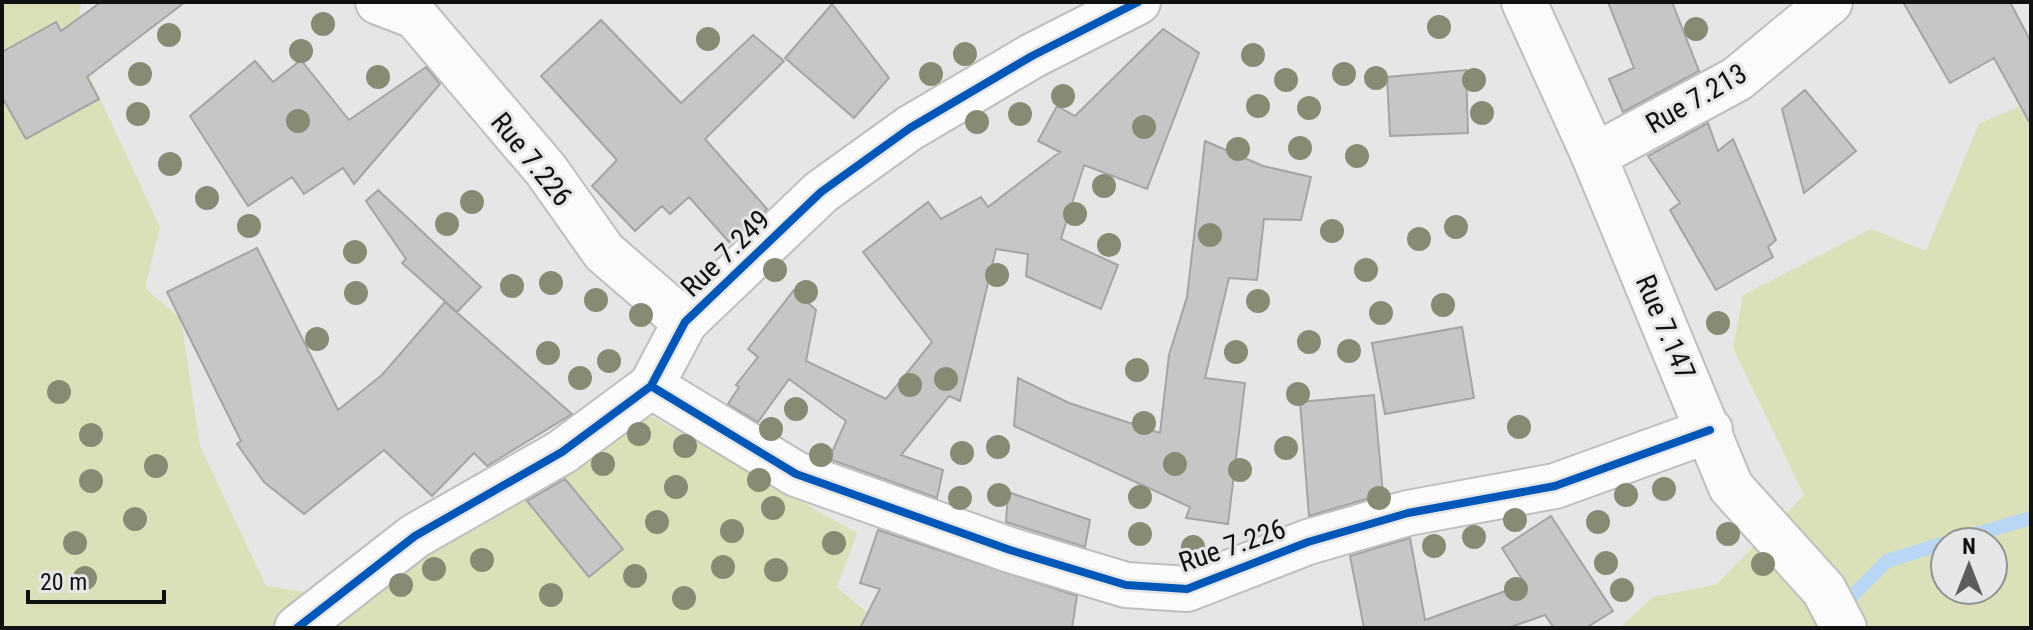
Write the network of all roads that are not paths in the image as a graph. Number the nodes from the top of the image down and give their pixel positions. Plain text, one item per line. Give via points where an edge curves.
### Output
1 (378, 2) edge
2 (1138, 2) edge
3 (1524, 2) edge
4 (1830, 2) edge
5 (1594, 156) junction
6 (685, 322) junction
7 (651, 386) junction
8 (1710, 430) junction
9 (1834, 609) edge
10 (297, 628) edge

1 - 6 street, Rue 7.226 via 415,16 546,170 604,252
2 - 6 street, Rue 7.249 via 1032,56 910,128 821,192
3 - 5 street, Rue 7.147
4 - 5 street, Rue 7.213 via 1737,79
5 - 8 street, Rue 7.147
6 - 7 street, Rue 7.249
7 - 8 street, Rue 7.226 via 796,474 1126,585 1187,589 1308,542 1408,513 1555,486
7 - 10 street, Rue 7.249 via 562,452 415,536
8 - 9 street, Rue 7.147 via 1731,487

